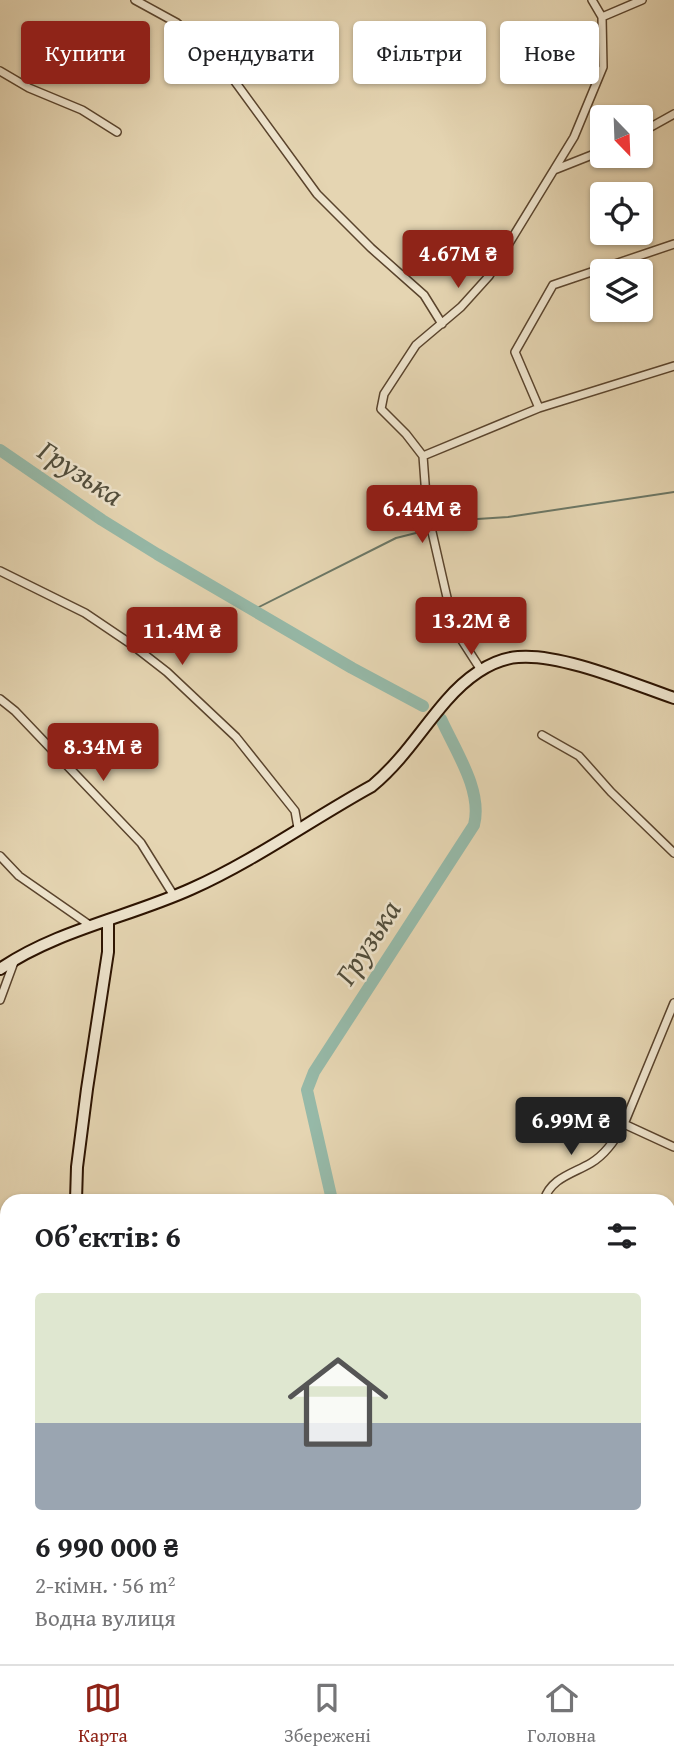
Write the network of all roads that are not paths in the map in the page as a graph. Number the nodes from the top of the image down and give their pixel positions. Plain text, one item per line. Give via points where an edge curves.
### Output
1 (135, 0) edge
2 (592, 0) edge
3 (642, 0) edge
4 (602, 18) junction
5 (0, 71) edge
6 (674, 114) edge
7 (653, 126) edge
8 (117, 132) dead end
9 (590, 156) edge
10 (553, 170) junction
11 (674, 244) edge
12 (442, 324) junction
13 (674, 366) edge
14 (540, 408) junction
15 (423, 456) junction
16 (0, 571) edge
17 (481, 670) junction
18 (674, 698) edge
19 (0, 699) edge
20 (542, 735) dead end
21 (298, 828) junction
22 (674, 853) edge
23 (0, 856) edge
24 (174, 896) junction
25 (108, 920) junction
26 (92, 926) junction
27 (106, 942) junction
28 (16, 958) junction
29 (0, 969) edge
30 (0, 1000) edge
31 (674, 1003) edge
32 (624, 1124) junction
33 (674, 1147) edge
34 (75, 1194) edge
35 (546, 1194) edge

1 - 12 street via 177,23 220,61 317,194 424,295
2 - 4 street
3 - 4 street
4 - 10 street via 603,67 574,137
5 - 8 street
6 - 7 street
9 - 10 street
10 - 12 street via 489,276
11 - 14 street via 553,285 515,352
12 - 15 street via 416,345 384,394 381,409
13 - 14 street
14 - 15 street
15 - 17 street via 427,510 454,628
16 - 21 street via 85,612 167,672 236,737 295,811
17 - 18 main road via 518,657 566,662
17 - 21 main road via 448,699 393,769
19 - 24 street via 141,843
20 - 22 street via 579,756
21 - 24 main road
23 - 26 street via 19,876
24 - 25 main road
25 - 26 main road
25 - 27 main road
26 - 27 main road
26 - 28 main road
27 - 34 main road
28 - 29 main road
28 - 30 street
31 - 32 street
32 - 33 street
32 - 35 street via 614,1143 592,1162 568,1173

